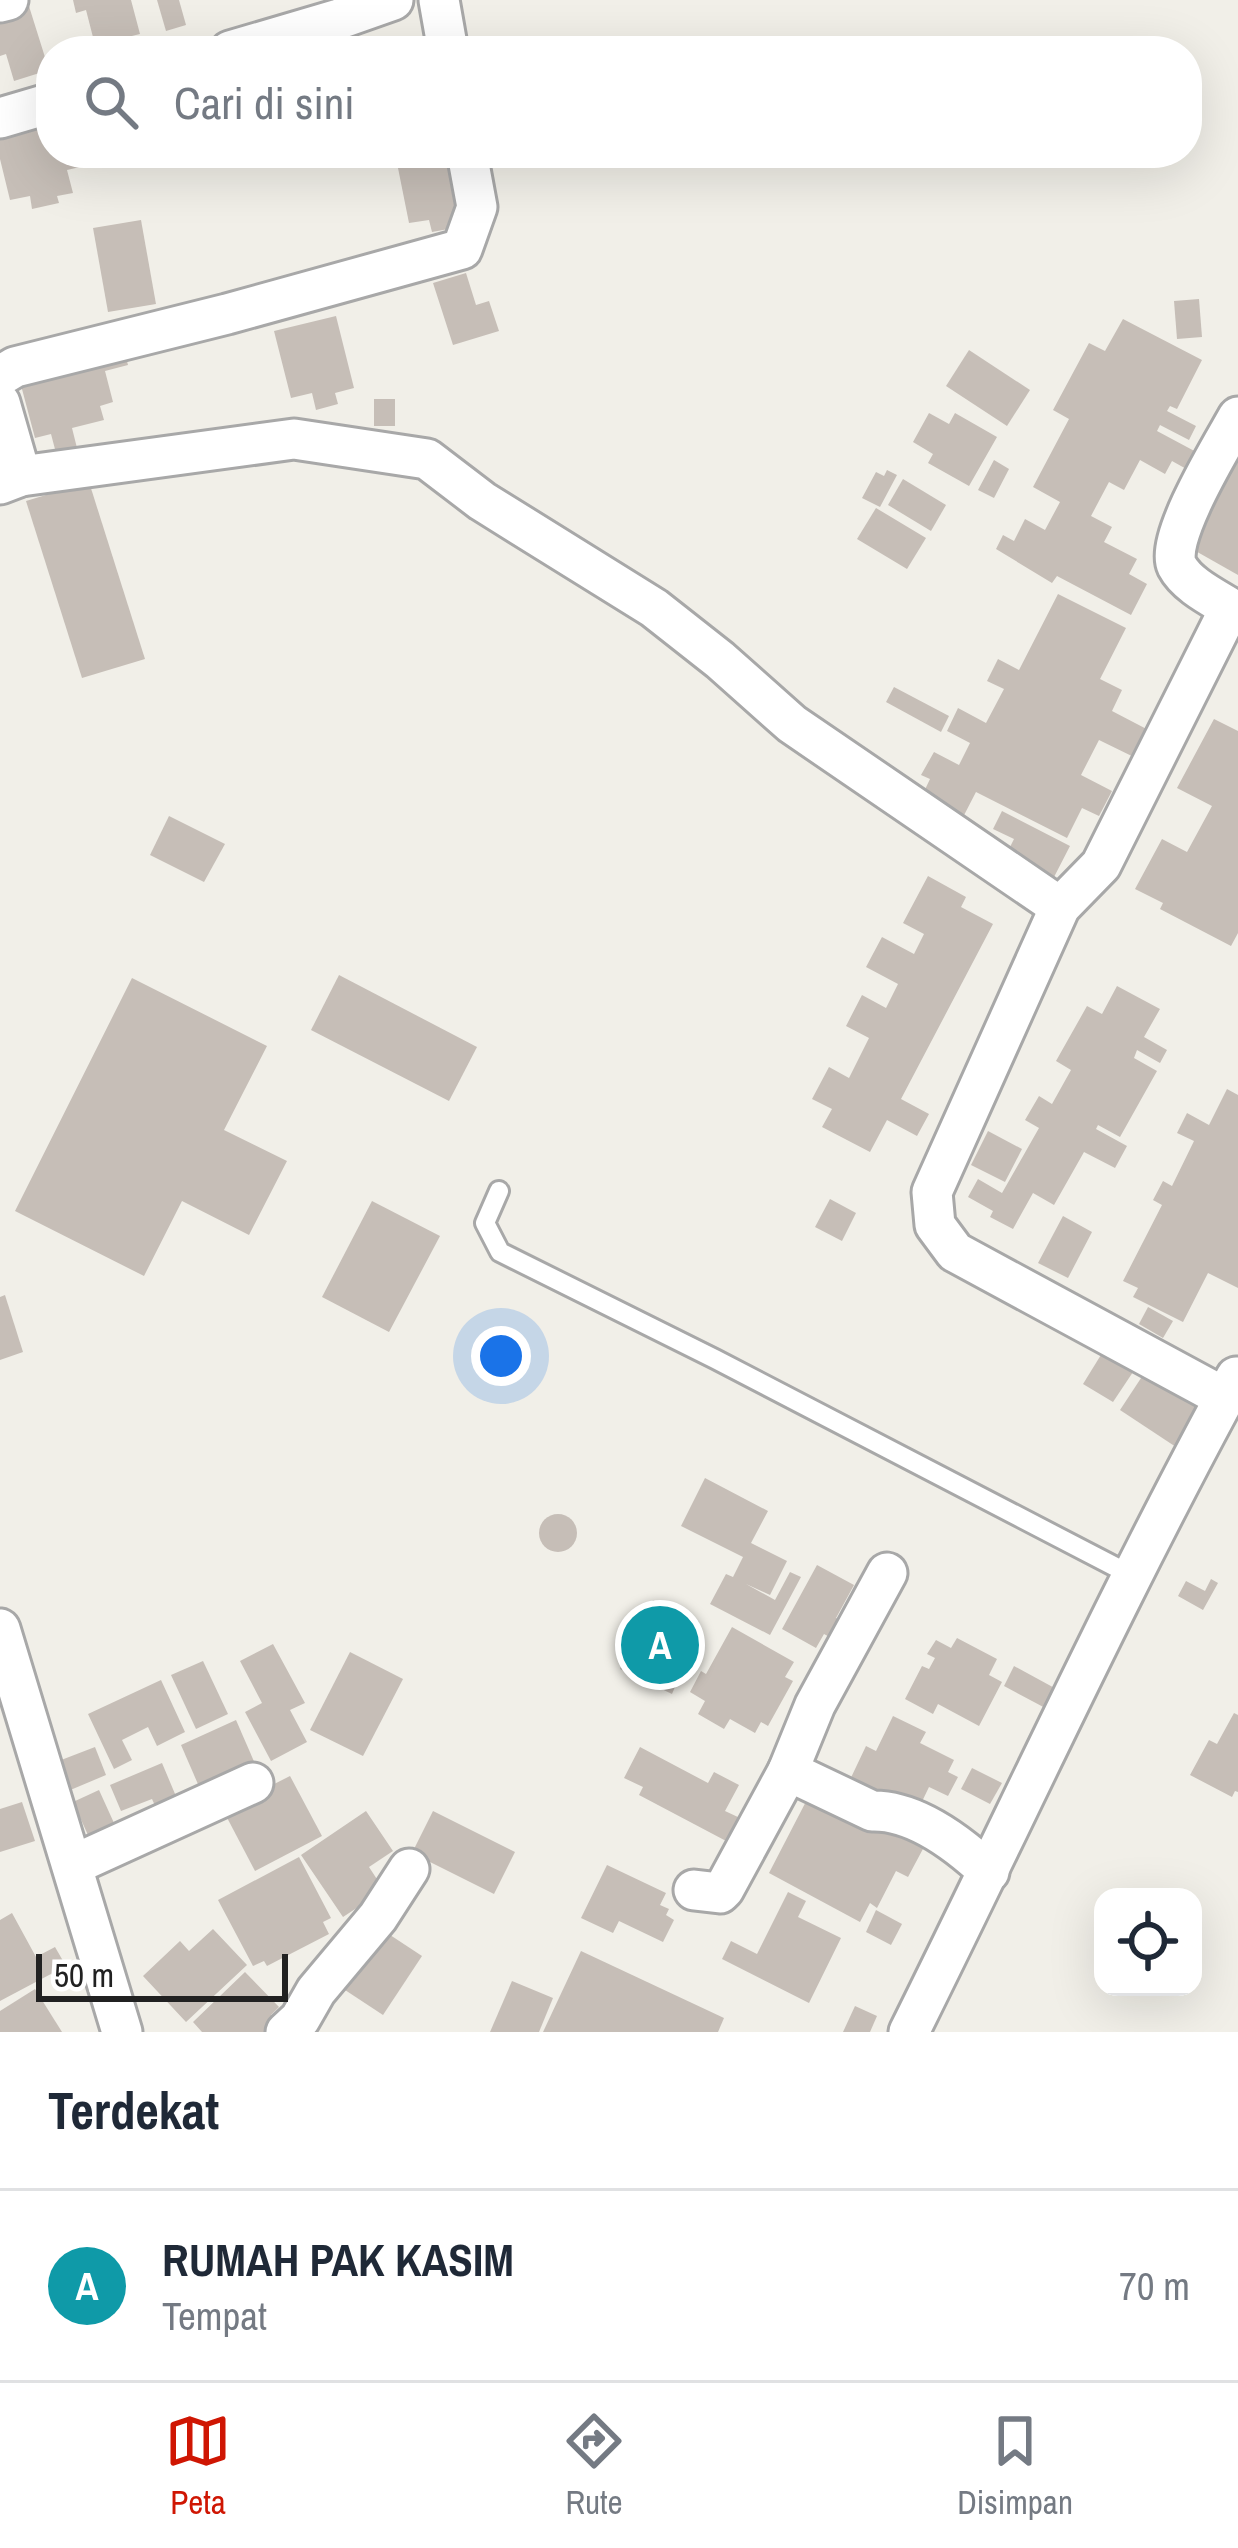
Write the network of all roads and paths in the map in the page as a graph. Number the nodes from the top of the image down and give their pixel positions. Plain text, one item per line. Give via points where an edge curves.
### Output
1 (393, 0) edge
2 (439, 0) edge
3 (278, 36) edge
4 (445, 36) edge
5 (36, 107) edge
6 (0, 118) edge
7 (470, 168) edge
8 (0, 376) edge
9 (0, 403) edge
10 (1238, 417) edge
11 (10, 480) edge
12 (1234, 610) edge
13 (1060, 907) junction
14 (499, 1191) dead end
15 (1232, 1386) edge
16 (887, 1574) dead end
17 (1133, 1576) junction
18 (0, 1628) edge
19 (788, 1772) junction
20 (253, 1783) dead end
21 (73, 1865) junction
22 (410, 1869) dead end
23 (989, 1872) junction
24 (694, 1890) dead end
25 (122, 2032) edge
26 (286, 2032) edge
27 (909, 2032) edge

1 - 3 street
2 - 4 street
5 - 6 street
7 - 8 street via 476,207 462,248
9 - 11 street
10 - 12 street via 1174,552 1188,579
11 - 13 street via 294,439 427,459 654,608 792,724
12 - 13 street via 1101,865
13 - 15 street via 932,1192 935,1225 955,1252
14 - 17 lane via 485,1223 500,1252
15 - 17 street
16 - 19 street
17 - 23 street
18 - 21 street
19 - 23 street via 924,1825
19 - 24 street via 722,1891
20 - 21 street
21 - 25 street
22 - 26 street
23 - 27 street

